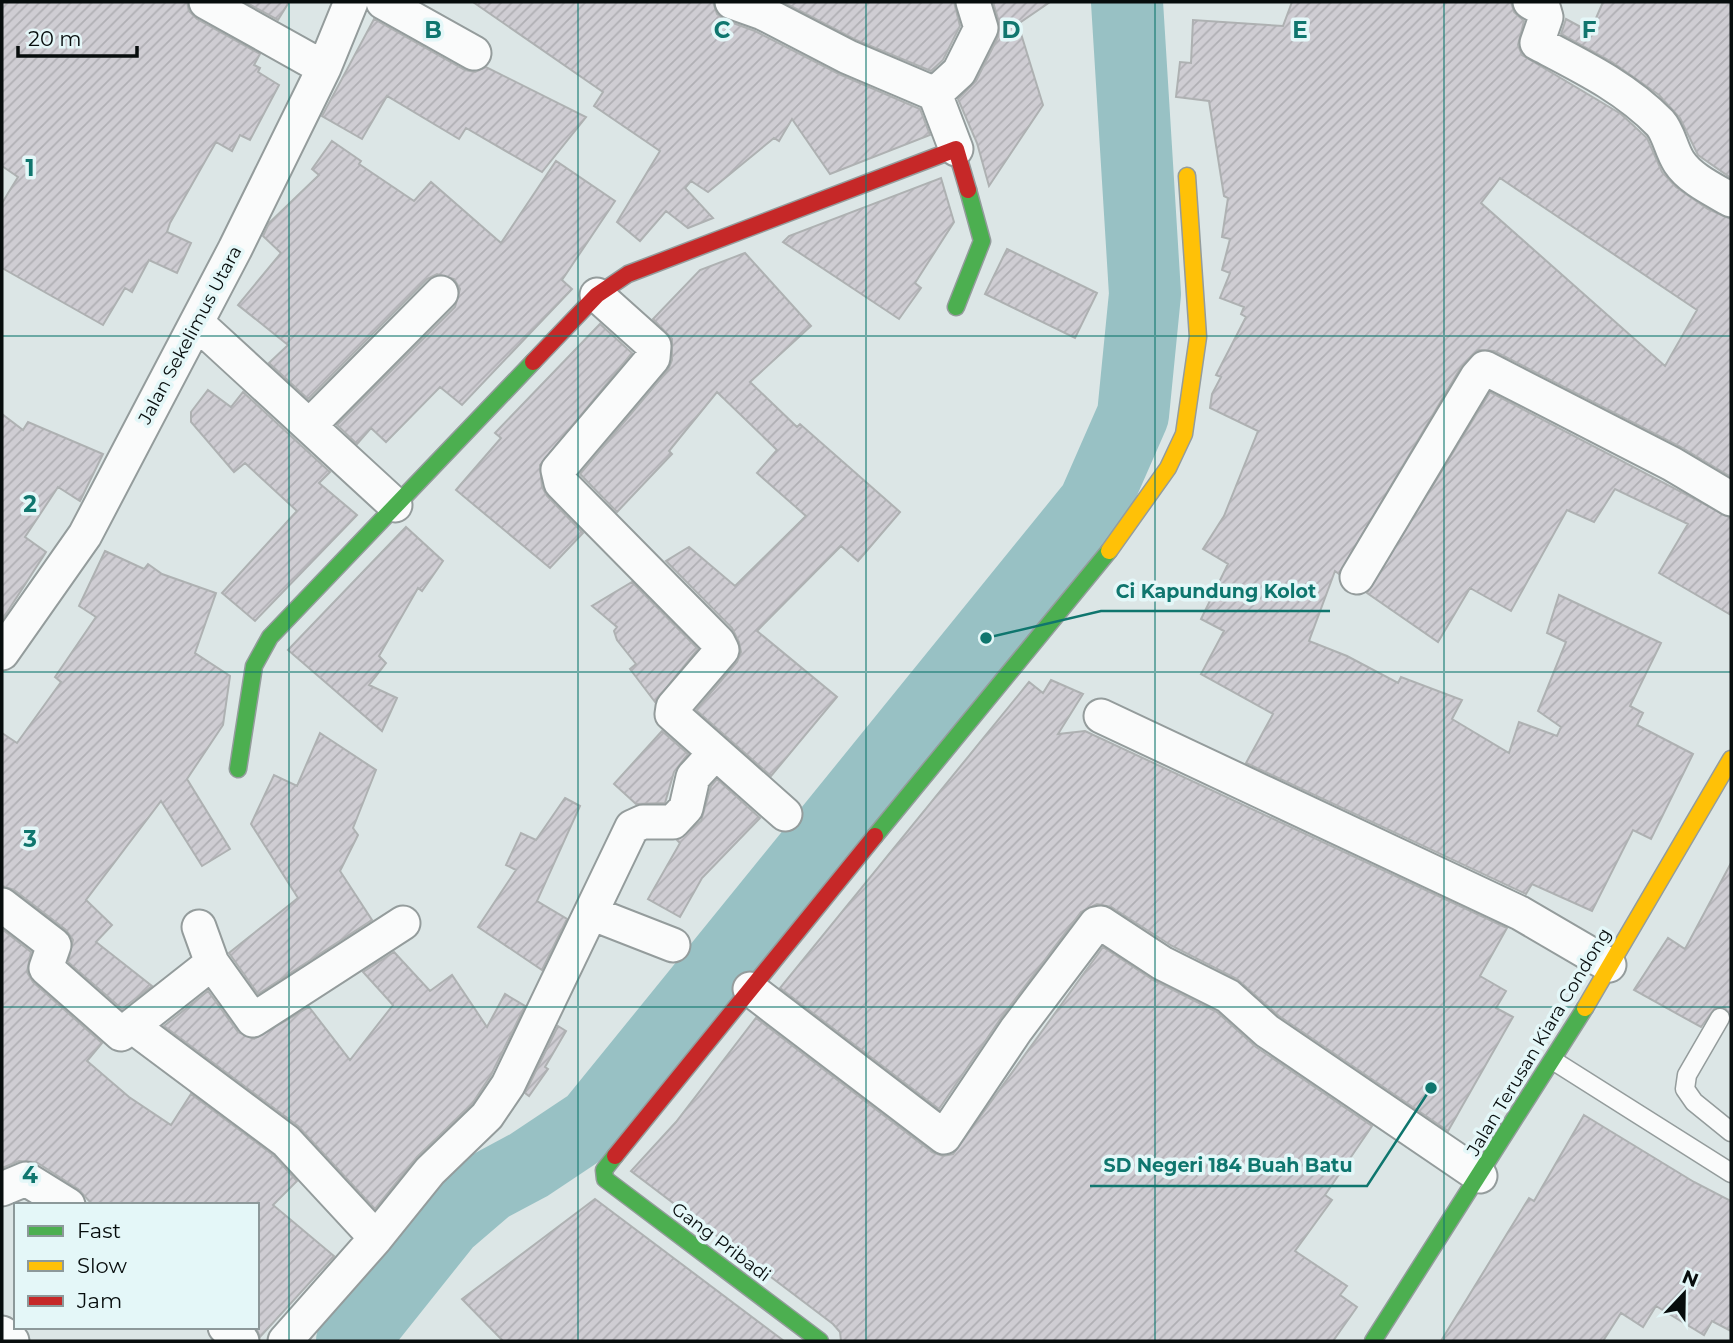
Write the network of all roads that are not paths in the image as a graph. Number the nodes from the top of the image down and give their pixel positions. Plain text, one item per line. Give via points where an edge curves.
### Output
1 (206, 2) edge
2 (351, 2) edge
3 (383, 2) edge
4 (732, 2) edge
5 (973, 2) edge
6 (1530, 2) edge
7 (474, 53) dead end
8 (324, 68) junction
9 (935, 94) junction
10 (956, 149) junction
11 (1187, 176) dead end
12 (1731, 200) edge
13 (441, 293) dead end
14 (597, 295) junction
15 (956, 307) dead end
16 (197, 323) junction
17 (310, 425) junction
18 (1731, 499) edge
19 (395, 505) junction
20 (1357, 577) dead end
21 (2, 653) edge
22 (1101, 716) dead end
23 (715, 753) junction
24 (1729, 768) edge
25 (238, 769) dead end
26 (785, 814) dead end
27 (2, 905) edge
28 (591, 913) junction
29 (402, 923) dead end
30 (199, 927) dead end
31 (673, 945) dead end
32 (212, 963) junction
33 (1609, 965) junction
34 (750, 989) junction
35 (1720, 1018) dead end
36 (119, 1037) junction
37 (1553, 1060) junction
38 (1731, 1132) edge
39 (1731, 1173) edge
40 (1480, 1176) junction
41 (2, 1189) edge
42 (65, 1203) edge
43 (376, 1238) junction
44 (227, 1329) edge
45 (2, 1334) edge
46 (12, 1341) edge
47 (242, 1341) edge
48 (285, 1341) edge
49 (820, 1341) edge
50 (1373, 1341) edge

1 - 8 street
2 - 8 street, Jalan Sekelimus Utara
3 - 7 street
4 - 9 street
5 - 9 street via 981,28 959,72
6 - 12 street via 1544,10 1546,17 1537,43 1623,92 1662,125 1679,163
8 - 16 street, Jalan Sekelimus Utara
9 - 10 street
10 - 14 street via 628,274
10 - 15 street via 982,241
11 - 34 street via 1198,337 1184,434 1168,468 1094,571
13 - 17 street
14 - 19 street
14 - 23 street via 654,345 653,358 558,470 561,483 719,642 722,650 671,711
16 - 17 street
16 - 21 street, Jalan Sekelimus Utara via 85,535
17 - 19 street
18 - 20 street via 1485,368
19 - 25 street via 270,637 254,666
22 - 33 street via 1520,912
23 - 26 street
23 - 28 street via 693,778 686,808 673,822 643,822 632,827
24 - 33 street, Jalan Terusan Kiara Condong
27 - 36 street via 54,945 46,968
28 - 31 street
28 - 43 street via 508,1085 487,1116 430,1171
29 - 32 street via 253,1020
30 - 32 street
32 - 36 street
33 - 37 street, Jalan Terusan Kiara Condong
34 - 40 street via 944,1137 1038,998 1101,923 1162,963 1228,996 1267,1031
34 - 49 street, Gang Pribadi via 604,1170 605,1179
35 - 38 lane via 1687,1075 1685,1089
36 - 43 street via 286,1141
37 - 39 lane
37 - 40 street, Jalan Terusan Kiara Condong
40 - 50 street, Jalan Terusan Kiara Condong
41 - 42 street via 26,1179
43 - 48 street
44 - 47 street
45 - 46 street

